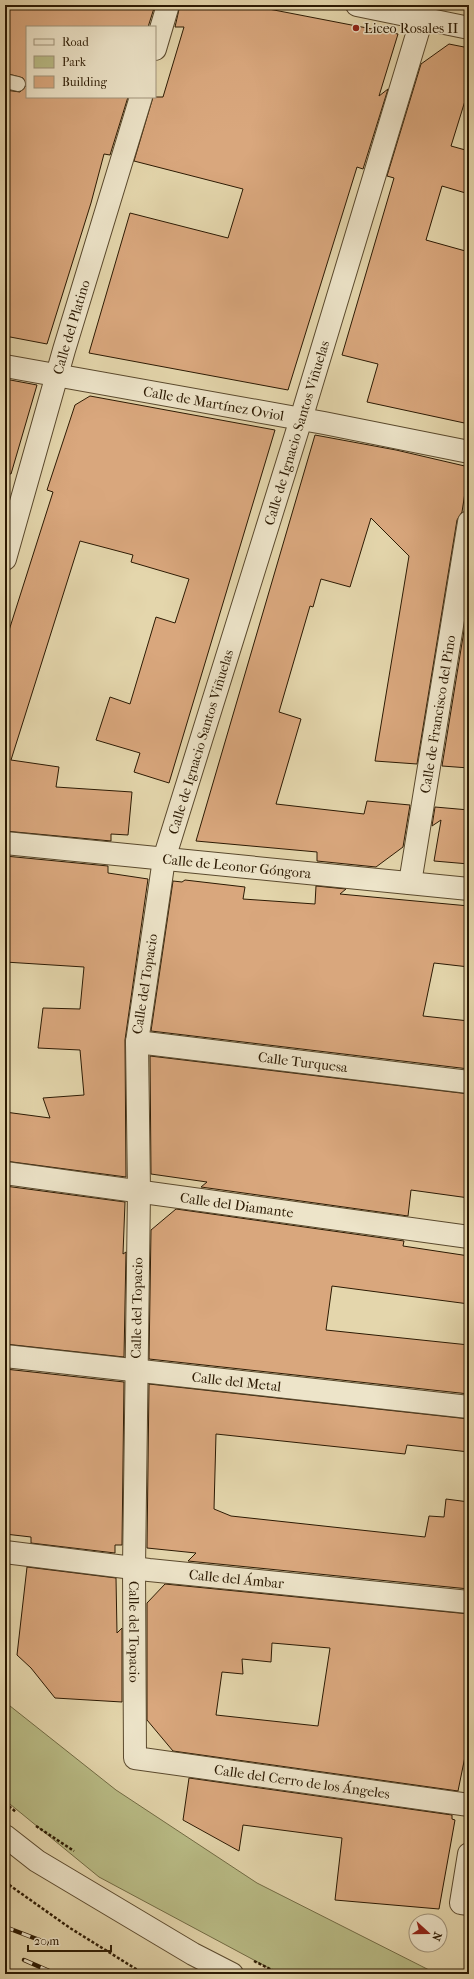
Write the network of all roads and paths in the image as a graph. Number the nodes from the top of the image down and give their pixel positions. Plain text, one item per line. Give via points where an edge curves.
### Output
1 (168, 5) edge
2 (357, 5) edge
3 (424, 11) edge
4 (469, 28) edge
5 (156, 46) edge
6 (141, 98) edge
7 (5, 366) edge
8 (57, 377) junction
9 (301, 419) junction
10 (469, 452) edge
11 (469, 522) edge
12 (5, 558) edge
13 (5, 844) edge
14 (164, 859) junction
15 (410, 884) junction
16 (469, 889) edge
17 (137, 1042) junction
18 (469, 1082) edge
19 (5, 1173) edge
20 (139, 1191) junction
21 (469, 1237) edge
22 (5, 1356) edge
23 (136, 1371) junction
24 (469, 1407) edge
25 (5, 1552) edge
26 (134, 1568) junction
27 (469, 1602) edge
28 (134, 1758) joint
29 (469, 1805) edge
30 (5, 1836) edge
31 (5, 1847) edge
32 (469, 1854) edge
33 (5, 1882) edge
34 (465, 1903) edge
35 (144, 1974) edge
36 (199, 1974) edge
37 (232, 1974) edge

1 - 5 street
2 - 3 street
3 - 4 street
3 - 9 street, Calle de Ignacio Santos Viñuelas
6 - 8 street, Calle del Platino
7 - 8 street, Calle de Martínez Oviol
8 - 9 street, Calle de Martínez Oviol
8 - 12 street, Calle del Platino
9 - 10 street, Calle de Martínez Oviol
9 - 14 street, Calle de Ignacio Santos Viñuelas
11 - 15 street, Calle de Francisco del Pino
13 - 14 street, Calle de Leonor Góngora
14 - 15 street, Calle de Leonor Góngora
14 - 17 street, Calle del Topacio
15 - 16 street, Calle de Leonor Góngora
17 - 18 street, Calle Turquesa
17 - 20 street, Calle del Topacio
19 - 20 street, Calle del Diamante
20 - 21 street, Calle del Diamante
20 - 23 street, Calle del Topacio
22 - 23 street, Calle del Metal
23 - 24 street, Calle del Metal
23 - 26 street, Calle del Topacio
25 - 26 street, Calle del Ámbar
26 - 27 street, Calle del Ámbar
26 - 28 street, Calle del Topacio
28 - 29 street, Calle del Cerro de los Ángeles
30 - 37 street via 37,1861 193,1954
31 - 36 street via 31,1868
32 - 34 street
33 - 35 path via 70,1928

